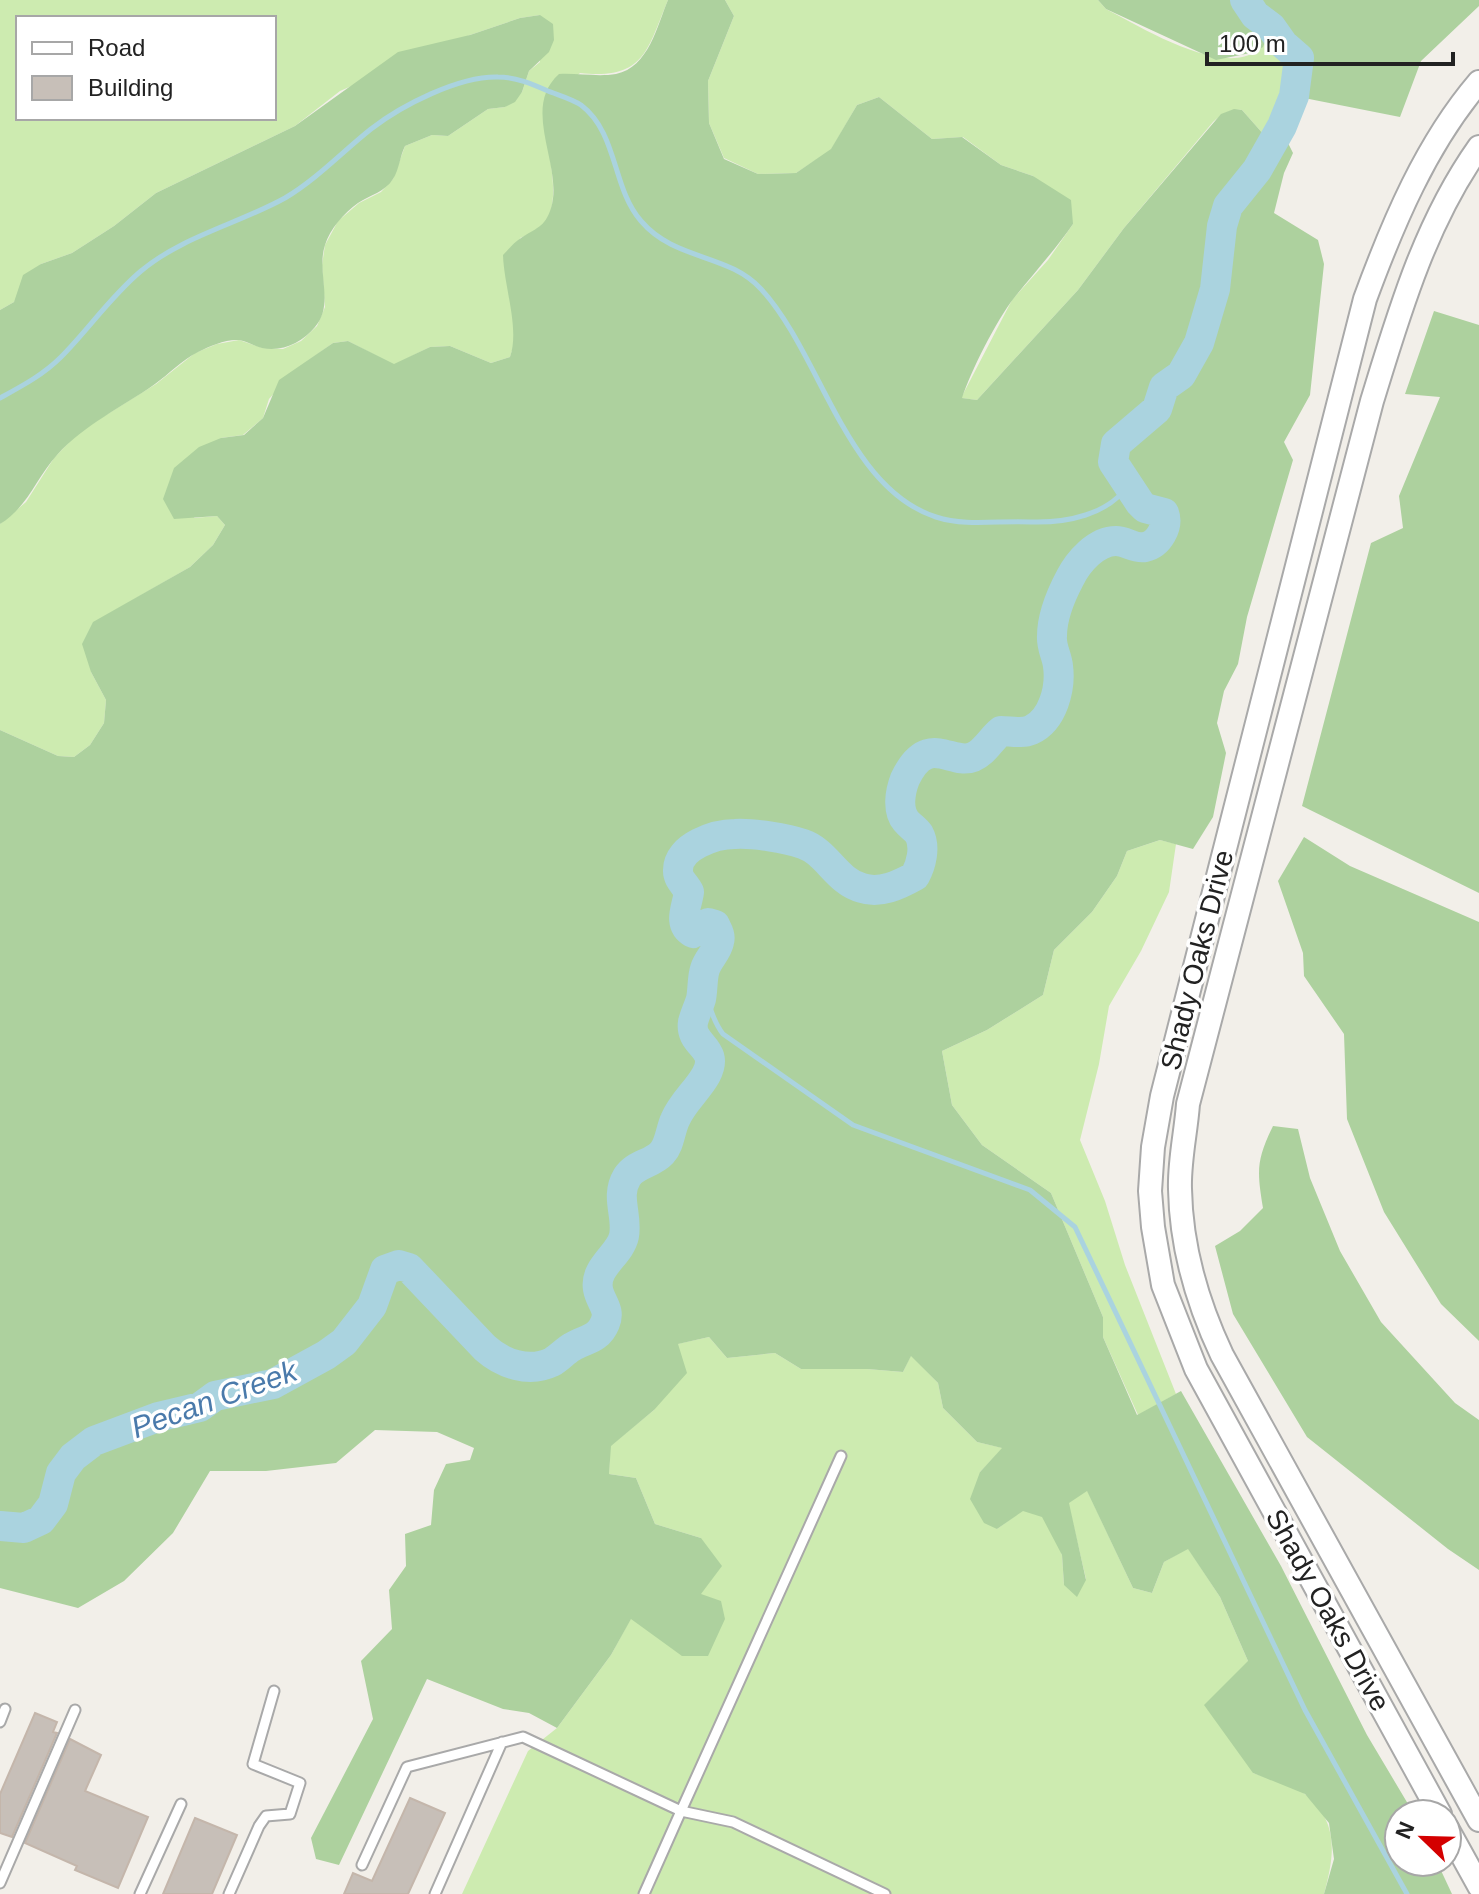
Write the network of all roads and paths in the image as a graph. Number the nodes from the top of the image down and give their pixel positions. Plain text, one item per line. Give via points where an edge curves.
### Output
1 (1479, 82) edge
2 (1479, 147) edge
3 (841, 1456) dead end
4 (1397, 1673) junction
5 (1371, 1688) junction
6 (274, 1691) dead end
7 (5, 1709) dead end
8 (75, 1710) dead end
9 (0, 1722) edge
10 (502, 1742) junction
11 (1431, 1798) edge
12 (181, 1804) dead end
13 (681, 1811) junction
14 (1479, 1820) edge
15 (1463, 1857) edge
16 (362, 1865) dead end
17 (0, 1883) edge
18 (1479, 1886) edge
19 (140, 1894) edge
20 (229, 1894) edge
21 (435, 1894) edge
22 (644, 1894) edge
23 (885, 1894) edge

1 - 5 street, Shady Oaks Drive via 1439,135 1388,236 1365,299 1162,1096 1150,1191 1163,1285 1196,1369
2 - 4 street, Shady Oaks Drive via 1422,250 1372,401 1188,1104 1180,1187 1191,1276 1205,1318
3 - 13 lane
4 - 5 street
4 - 14 street, Shady Oaks Drive
5 - 11 street, Shady Oaks Drive
6 - 20 lane via 253,1764 300,1783 290,1814 266,1816 259,1826
7 - 9 lane
8 - 17 lane
10 - 13 lane via 523,1737
10 - 16 lane via 407,1767
10 - 21 lane
12 - 19 lane
13 - 22 lane
13 - 23 lane via 733,1822
15 - 18 street

